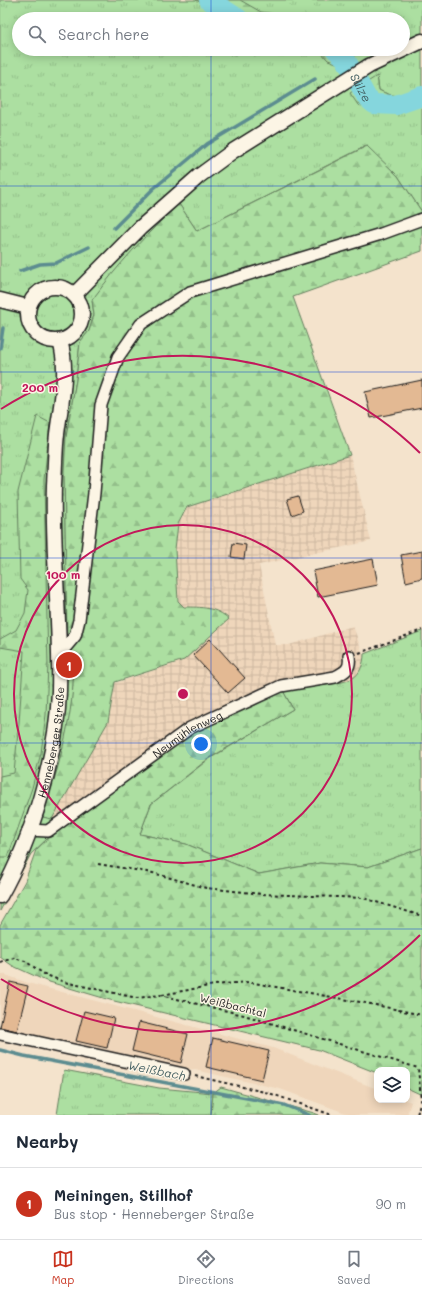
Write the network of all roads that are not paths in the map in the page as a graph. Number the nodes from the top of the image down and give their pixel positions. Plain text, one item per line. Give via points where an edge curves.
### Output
1 (422, 41) edge
2 (410, 47) edge
3 (390, 56) edge
4 (422, 219) edge
5 (74, 295) junction
6 (0, 300) edge
7 (28, 307) junction
8 (60, 341) junction
9 (59, 655) junction
10 (349, 656) road end
11 (28, 830) junction
12 (0, 896) edge
13 (0, 1034) edge
14 (184, 1074) road end

1 - 2 main road
3 - 5 main road via 369,66 233,151 199,176 140,228
4 - 9 lane via 381,234 190,292 142,324 118,357 101,405 79,620 76,636
5 - 7 main road via 62,287 43,289 36,294
5 - 8 main road via 81,307 82,320 72,335
6 - 7 main road
7 - 8 main road via 27,316 34,332 45,339
8 - 9 main road, Henneberger Straße via 64,360 64,390 57,434 54,485
9 - 11 main road, Henneberger Straße via 56,730 42,788
10 - 11 lane, Neumühlenweg via 348,670 342,674 281,686 190,728 48,831
11 - 12 main road, Henneberger Straße
13 - 14 lane

